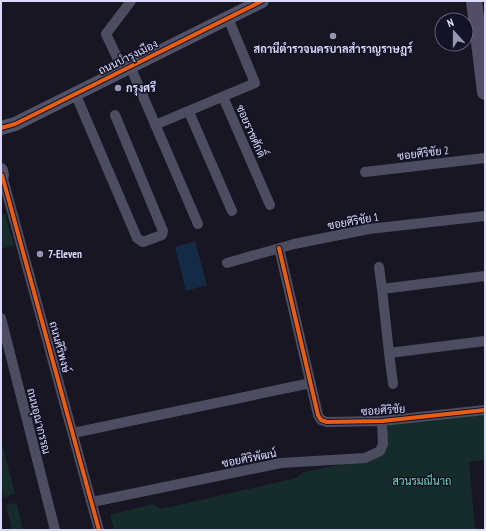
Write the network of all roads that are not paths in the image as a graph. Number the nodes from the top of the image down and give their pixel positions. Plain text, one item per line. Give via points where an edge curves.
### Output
1 (131, 1) edge
2 (262, 1) edge
3 (474, 1) edge
4 (228, 18) junction
5 (126, 68) junction
6 (485, 92) edge
7 (75, 94) junction
8 (223, 97) junction
9 (189, 112) junction
10 (115, 115) dead end
11 (155, 125) junction
12 (1, 128) edge
13 (485, 158) edge
14 (365, 172) dead end
15 (1, 174) edge
16 (270, 205) dead end
17 (232, 211) dead end
18 (485, 216) edge
19 (198, 224) dead end
20 (279, 248) junction
21 (227, 263) dead end
22 (379, 267) dead end
23 (485, 276) edge
24 (382, 289) junction
25 (1, 318) edge
26 (485, 341) edge
27 (389, 353) junction
28 (311, 383) junction
29 (393, 384) dead end
30 (485, 410) edge
31 (382, 421) junction
32 (73, 433) junction
33 (92, 502) junction
34 (55, 530) edge
35 (99, 530) edge

1 - 5 street via 106,34
2 - 4 main road, ถนนบำรุงเมือง
3 - 6 main road
4 - 5 main road, ถนนบำรุงเมือง
4 - 8 street, ซอยราชศักดิ์ via 255,83
5 - 7 main road, ถนนบำรุงเมือง
5 - 11 street
7 - 10 street via 138,238 143,242 162,235 163,230
7 - 12 main road, ถนนบำรุงเมือง
8 - 9 street
8 - 16 street, ซอยราชศักดิ์
9 - 11 street
9 - 17 street
11 - 19 street
13 - 14 street, ซอยศิริชัย 2
15 - 32 street, ถนนศิริพงษ์
18 - 20 street, ซอยศิริชัย 1 via 369,229
20 - 21 street, ซอยศิริชัย 1
20 - 28 street
22 - 24 street
23 - 24 street
24 - 27 street
25 - 34 street, ถนนอุณากรรณ
26 - 27 street
27 - 29 street
28 - 31 street, ซอยศิริชัย via 321,420
28 - 32 street
30 - 31 street, ซอยศิริชัย
31 - 33 street, ซอยศิริพัฒน์ via 383,444 380,451 366,458 281,463
32 - 33 street, ถนนศิริพงษ์
33 - 35 street, ถนนศิริพงษ์

